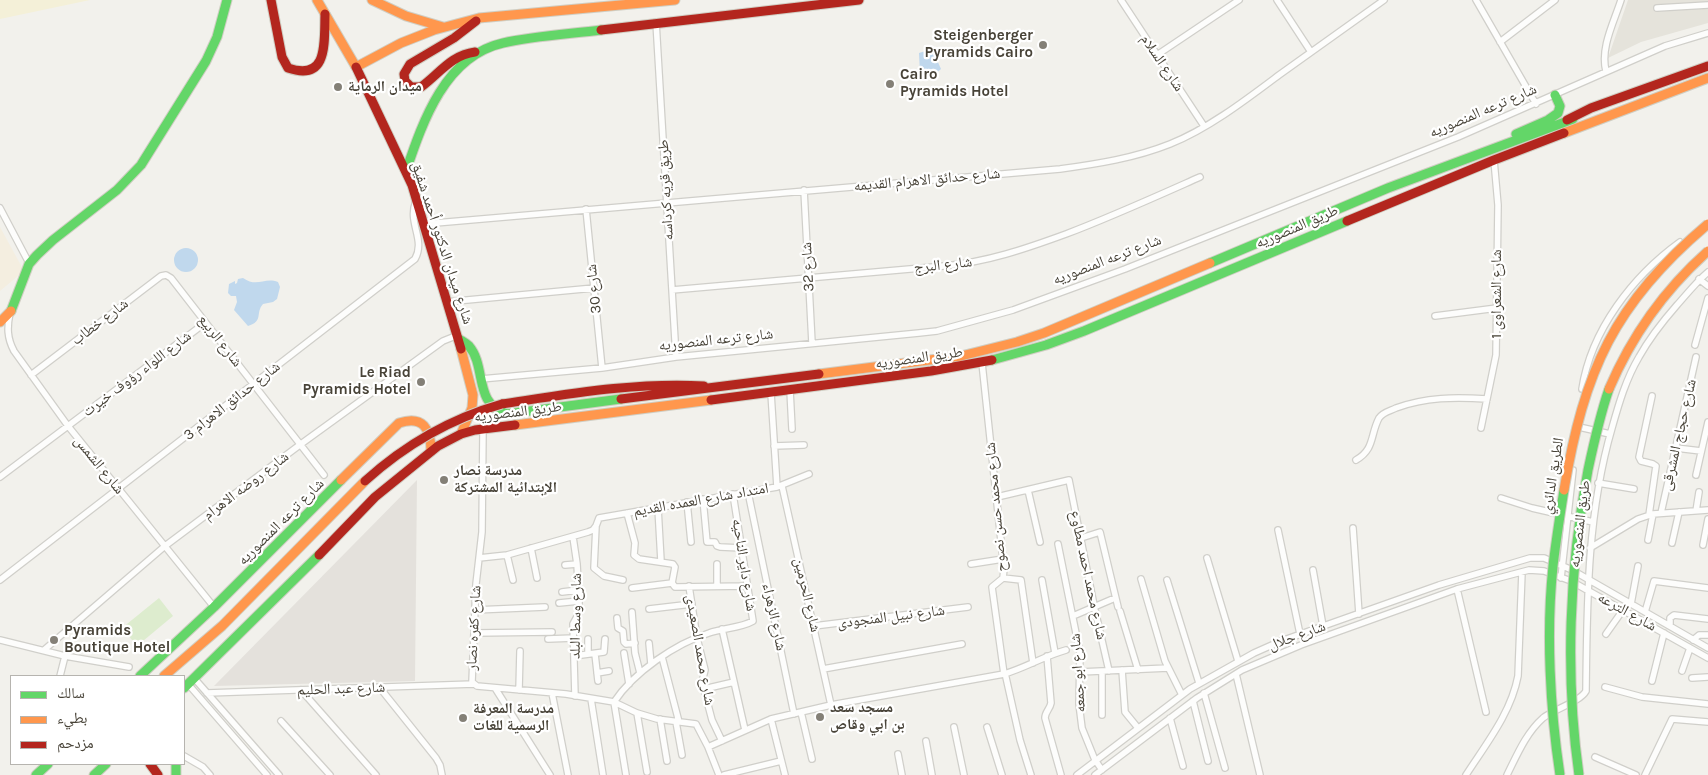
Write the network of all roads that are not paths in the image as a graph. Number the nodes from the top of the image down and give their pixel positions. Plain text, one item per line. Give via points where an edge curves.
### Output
1 (227, 0) edge
2 (271, 0) edge
3 (317, 0) edge
4 (372, 0) edge
5 (675, 0) edge
6 (859, 0) edge
7 (1121, 0) edge
8 (1239, 0) edge
9 (1276, 0) edge
10 (1384, 0) edge
11 (1476, 0) edge
12 (1555, 0) edge
13 (1621, 0) edge
14 (1708, 5) edge
15 (1657, 8) dead end
16 (325, 14) junction
17 (479, 18) junction
18 (656, 22) junction
19 (444, 28) junction
20 (1708, 33) edge
21 (1500, 42) junction
22 (477, 52) junction
23 (1311, 52) junction
24 (1157, 55) junction
25 (1708, 66) edge
26 (356, 67) junction
27 (1606, 71) junction
28 (1708, 73) edge
29 (1708, 78) edge
30 (1555, 95) junction
31 (1536, 104) junction
32 (1567, 120) junction
33 (1204, 126) junction
34 (1504, 144) junction
35 (1494, 160) junction
36 (406, 170) junction
37 (1200, 177) dead end
38 (804, 190) junction
39 (416, 199) junction
40 (667, 202) junction
41 (0, 208) edge
42 (586, 209) junction
43 (1708, 223) edge
44 (424, 224) junction
45 (1708, 251) edge
46 (1224, 257) junction
47 (30, 264) junction
48 (1230, 270) junction
49 (1708, 272) edge
50 (171, 278) joint
51 (808, 278) junction
52 (1700, 279) junction
53 (1708, 286) edge
54 (594, 288) junction
55 (672, 290) junction
56 (1708, 298) edge
57 (446, 302) junction
58 (1497, 308) junction
59 (11, 311) junction
60 (1435, 316) dead end
61 (0, 322) edge
62 (205, 323) junction
63 (458, 337) junction
64 (812, 343) junction
65 (1695, 345) dead end
66 (676, 357) junction
67 (1696, 357) dead end
68 (982, 363) junction
69 (602, 368) junction
70 (31, 375) junction
71 (481, 379) junction
72 (254, 384) junction
73 (719, 388) junction
74 (790, 390) junction
75 (771, 393) junction
76 (1652, 396) dead end
77 (1487, 399) junction
78 (1708, 422) edge
79 (68, 426) junction
80 (1578, 427) junction
81 (1481, 428) dead end
82 (792, 429) dead end
83 (483, 430) junction
84 (460, 434) junction
85 (1610, 434) junction
86 (300, 444) junction
87 (804, 445) dead end
88 (774, 446) junction
89 (1676, 448) junction
90 (1704, 449) edge
91 (431, 451) junction
92 (1356, 460) dead end
93 (809, 474) dead end
94 (324, 475) dead end
95 (1696, 475) dead end
96 (0, 477) edge
97 (1598, 484) junction
98 (779, 486) junction
99 (1634, 488) dead end
100 (119, 489) junction
101 (1028, 490) junction
102 (748, 492) junction
103 (1699, 492) dead end
104 (733, 494) junction
105 (997, 497) junction
106 (1501, 498) dead end
107 (704, 499) junction
108 (688, 502) junction
109 (658, 508) junction
110 (1708, 510) edge
111 (1696, 511) junction
112 (1679, 512) junction
113 (627, 513) junction
114 (1661, 513) junction
115 (1651, 514) junction
116 (1568, 516) junction
117 (1708, 519) edge
118 (1593, 522) junction
119 (596, 526) junction
120 (1353, 528) dead end
121 (1278, 530) dead end
122 (573, 537) junction
123 (1081, 538) junction
124 (1648, 540) dead end
125 (691, 542) dead end
126 (1040, 542) dead end
127 (1672, 543) dead end
128 (1058, 544) dead end
129 (1703, 545) dead end
130 (164, 546) junction
131 (531, 548) junction
132 (742, 548) junction
133 (1590, 548) junction
134 (506, 555) junction
135 (479, 558) junction
136 (1206, 558) dead end
137 (1003, 559) junction
138 (1546, 559) junction
139 (661, 561) junction
140 (577, 564) junction
141 (717, 564) dead end
142 (971, 564) dead end
143 (564, 565) dead end
144 (1562, 566) junction
145 (1638, 566) dead end
146 (1313, 570) dead end
147 (1544, 571) junction
148 (1522, 572) junction
149 (537, 578) dead end
150 (1003, 578) junction
151 (1561, 578) junction
152 (1141, 579) dead end
153 (1588, 579) junction
154 (0, 580) edge
155 (513, 580) dead end
156 (623, 580) dead end
157 (1042, 580) dead end
158 (1167, 580) dead end
159 (672, 583) junction
160 (689, 586) junction
161 (717, 586) junction
162 (748, 586) junction
163 (632, 588) dead end
164 (1708, 588) edge
165 (1457, 589) junction
166 (578, 590) junction
167 (1587, 590) junction
168 (562, 592) dead end
169 (1115, 598) junction
170 (1397, 600) junction
171 (579, 601) junction
172 (559, 603) dead end
173 (692, 604) junction
174 (1631, 604) junction
175 (214, 607) junction
176 (545, 607) dead end
177 (968, 607) dead end
178 (1094, 608) junction
179 (649, 609) dead end
180 (1400, 609) junction
181 (475, 610) junction
182 (1623, 610) junction
183 (632, 612) dead end
184 (1645, 612) junction
185 (1359, 614) junction
186 (1073, 616) junction
187 (617, 618) dead end
188 (1708, 619) edge
189 (814, 626) junction
190 (1323, 626) junction
191 (1670, 626) junction
192 (722, 629) junction
193 (552, 632) dead end
194 (1664, 633) junction
195 (475, 634) junction
196 (1300, 634) junction
197 (1606, 634) dead end
198 (1708, 635) edge
199 (574, 638) junction
200 (697, 638) junction
201 (588, 639) dead end
202 (605, 639) dead end
203 (0, 640) edge
204 (548, 640) dead end
205 (1693, 640) junction
206 (635, 643) junction
207 (649, 643) dead end
208 (962, 644) dead end
209 (1273, 644) junction
210 (1690, 648) junction
211 (1708, 648) edge
212 (44, 650) junction
213 (1066, 650) dead end
214 (520, 651) dead end
215 (624, 653) dead end
216 (592, 654) junction
217 (1054, 654) junction
218 (1277, 654) junction
219 (65, 656) junction
220 (574, 656) junction
221 (662, 656) junction
222 (1047, 656) junction
223 (1708, 658) edge
224 (1238, 661) junction
225 (1033, 663) junction
226 (651, 664) junction
227 (130, 667) dead end
228 (1168, 668) junction
229 (823, 669) junction
230 (1122, 670) junction
231 (1138, 670) junction
232 (609, 671) dead end
233 (1102, 671) junction
234 (1109, 671) junction
235 (1682, 671) dead end
236 (1080, 672) junction
237 (597, 673) junction
238 (640, 673) junction
239 (1004, 674) junction
240 (1236, 674) junction
241 (60, 675) edge
242 (141, 675) edge
243 (165, 675) edge
244 (1708, 677) edge
245 (1692, 678) dead end
246 (598, 681) dead end
247 (1652, 681) dead end
248 (734, 682) junction
249 (188, 683) edge
250 (1199, 683) junction
251 (474, 684) junction
252 (629, 684) junction
253 (1605, 687) dead end
254 (380, 688) junction
255 (495, 688) junction
256 (704, 689) junction
257 (301, 690) junction
258 (519, 690) junction
259 (207, 693) junction
260 (552, 693) junction
261 (1204, 693) junction
262 (1182, 695) junction
263 (575, 696) junction
264 (591, 698) junction
265 (1193, 701) junction
266 (614, 702) junction
267 (1708, 704) edge
268 (832, 705) junction
269 (637, 712) junction
270 (801, 712) junction
271 (1486, 712) dead end
272 (794, 714) junction
273 (1102, 715) dead end
274 (771, 718) junction
275 (1170, 718) junction
276 (660, 719) junction
277 (281, 722) dead end
278 (677, 722) junction
279 (1708, 722) edge
280 (954, 727) dead end
281 (987, 727) dead end
282 (1138, 728) junction
283 (745, 730) junction
284 (722, 740) junction
285 (926, 741) dead end
286 (708, 747) junction
287 (898, 754) dead end
288 (682, 755) dead end
289 (185, 757) edge
290 (1595, 757) dead end
291 (812, 759) dead end
292 (1095, 760) junction
293 (667, 761) dead end
294 (781, 761) junction
295 (1208, 761) dead end
296 (47, 765) edge
297 (105, 765) edge
298 (1182, 766) dead end
299 (1224, 768) dead end
300 (1102, 770) junction
301 (647, 772) dead end
302 (36, 775) edge
303 (94, 775) edge
304 (210, 775) edge
305 (267, 775) edge
306 (279, 775) edge
307 (330, 775) edge
308 (376, 775) edge
309 (442, 775) edge
310 (550, 775) edge
311 (568, 775) edge
312 (603, 775) edge
313 (626, 775) edge
314 (719, 775) edge
315 (724, 775) edge
316 (785, 775) edge
317 (902, 775) edge
318 (932, 775) edge
319 (964, 775) edge
320 (1002, 775) edge
321 (1031, 775) edge
322 (1061, 775) edge
323 (1077, 775) edge
324 (1095, 775) edge
325 (1260, 775) edge
326 (1466, 775) edge
327 (1507, 775) edge
328 (1560, 775) edge
329 (1579, 775) edge
330 (1636, 775) edge
331 (1645, 775) edge

1 - 47 main road via 217,37 206,61 141,165 125,182 53,240
2 - 16 main road via 282,57 288,68 300,72 312,70 321,61
3 - 16 main road, شارع ميدان الدكتور أحمد شفيق
4 - 19 main road via 417,21
5 - 17 main road
6 - 18 main road
7 - 24 street, شارع السلام
8 - 24 street
9 - 23 street
10 - 23 street, شارع حدائق الاهرام القديمه
11 - 21 street
12 - 21 street
13 - 27 street via 1605,50
14 - 15 street
16 - 26 main road, شارع ميدان الدكتور أحمد شفيق
17 - 19 main road
17 - 22 main road via 454,38 410,64 404,74 405,82 411,87 422,88 456,56
18 - 22 main road via 502,43
18 - 40 street, طريق قريه كرداسه
19 - 26 main road via 401,43
20 - 27 street, شارع ترعه المنصوريه via 1665,46
21 - 31 street
22 - 36 main road via 459,68 432,106
23 - 33 street, شارع حدائق الاهرام القديمه
24 - 33 street, شارع السلام
25 - 32 main road via 1591,108
26 - 36 main road, شارع ميدان الدكتور أحمد شفيق
27 - 30 street, شارع ترعه المنصوريه
28 - 32 main road, طريق المنصوريه
29 - 35 main road, طريق المنصوريه
30 - 31 street, شارع ترعه المنصوريه
30 - 34 main road via 1559,113
31 - 64 street, شارع ترعه المنصوريه via 1134,266 1013,310 937,331
32 - 34 main road, طريق المنصوريه
33 - 38 street, شارع حدائق الاهرام القديمه via 1170,144 1091,165
34 - 46 main road, طريق المنصوريه via 1388,188
35 - 48 main road, طريق المنصوريه
35 - 58 street, شارع الشعراوى 1 via 1498,205
36 - 39 main road, شارع ميدان الدكتور أحمد شفيق
37 - 51 street, شارع البرج via 1105,219 1001,257 961,265
38 - 40 street, شارع حدائق الاهرام القديمه
38 - 51 street, شارع 32
39 - 44 main road, شارع ميدان الدكتور أحمد شفيق
39 - 72 street, شارع حدائق الاهرام 3 via 413,215 419,244 415,260
40 - 42 street, شارع حدائق الاهرام القديمه
40 - 55 street, طريق قريه كرداسه
41 - 47 street
42 - 44 street, شارع حدائق الاهرام القديمه
42 - 54 street, شارع 30
43 - 80 street via 1653,262 1612,314 1590,358
43 - 328 main road, الطريق الدائري, bridge via 1666,261 1630,304 1602,353 1581,405 1555,548 1551,597 1553,712
44 - 57 main road, شارع ميدان الدكتور أحمد شفيق
45 - 329 main road, bridge via 1680,277 1641,326 1613,379 1594,439 1576,548 1572,600 1573,705
46 - 48 main road
46 - 73 main road, طريق المنصوريه via 1052,329 989,350
47 - 59 main road
48 - 68 main road, طريق المنصوريه via 1064,339
49 - 52 street, طريق المنصوريه
50 - 62 street, شارع الربيع
50 - 70 street, شارع خطاب via 161,276
51 - 55 street, شارع البرج
51 - 64 street, شارع 32
52 - 53 street
52 - 85 street, طريق المنصوريه via 1670,313 1639,357 1619,402
54 - 57 street
54 - 69 street, شارع 30
55 - 66 street, طريق قريه كرداسه
56 - 65 street
57 - 63 main road, شارع ميدان الدكتور أحمد شفيق
58 - 60 street
58 - 77 street, شارع الشعراوى 1 via 1496,355
59 - 61 main road
59 - 70 street, شارع الشمس via 10,342
62 - 72 street, شارع الربيع
62 - 79 street, شارع اللواء رؤوف خيرت
63 - 71 main road, طريق المنصوريه via 468,344
63 - 84 main road, شارع ميدان الدكتور أحمد شفيق via 473,395 472,408
63 - 86 street, شارع روضه الاهرام via 442,342
64 - 66 street, شارع ترعه المنصوريه
66 - 69 street, شارع ترعه المنصوريه
67 - 89 street, شارع حجاج المشرقى
68 - 74 main road, طريق المنصوريه
68 - 105 street, شارع محمد حسن نصوح
69 - 71 street, شارع ترعه المنصوريه
70 - 79 street, شارع الشمس
71 - 73 main road, طريق المنصوريه via 489,404 495,411 507,414
72 - 86 street, شارع الربيع
72 - 100 street, شارع حدائق الاهرام 3
73 - 243 main road, bridge via 642,385 502,404 440,425 376,470 216,632
74 - 75 main road, طريق المنصوريه
74 - 82 street
75 - 83 main road, طريق المنصوريه
75 - 88 street, شارع الحرمين
76 - 115 street via 1639,457 1656,466
77 - 81 street, شارع الشعراوى 1
77 - 92 street via 1439,398 1386,412 1379,419 1368,451
78 - 90 street
79 - 96 street, شارع اللواء رؤوف خيرت
79 - 100 street, شارع الشمس
80 - 85 street
80 - 116 street
83 - 84 main road, طريق المنصوريه
83 - 135 street, شارع كفره نصار
84 - 91 main road, طريق المنصوريه
85 - 97 street, طريق المنصوريه
86 - 94 street, شارع الربيع
86 - 130 street, شارع روضه الاهرام
87 - 88 street
88 - 98 street, شارع الحرمين
89 - 90 street
89 - 114 street, شارع حجاج المشرقى
90 - 95 street
91 - 175 main road, شارع ترعه المنصوريه via 431,437 424,425 412,420 399,423
91 - 249 main road, طريق المنصوريه via 375,497
93 - 98 street, امتداد شارع العمده القديم
97 - 99 street
97 - 118 street, طريق المنصوريه
98 - 102 street, امتداد شارع العمده القديم
98 - 189 street, شارع الحرمين
100 - 130 street, شارع الشمس
100 - 154 street, شارع حدائق الاهرام 3
101 - 105 street
101 - 123 street, شارع محمد احمد مطاوع via 1069,480
101 - 126 street
102 - 104 street, امتداد شارع العمده القديم
102 - 272 street, شارع الزهراء
103 - 111 street
104 - 107 street, امتداد شارع العمده القديم
104 - 132 street, شارع داير الناحيه
105 - 137 street, شارع محمد حسن نصوح
106 - 116 street
107 - 108 street, امتداد شارع العمده القديم
107 - 132 street via 707,542 715,542 720,547
108 - 109 street, امتداد شارع العمده القديم
108 - 125 street
109 - 113 street, امتداد شارع العمده القديم
109 - 139 street
110 - 111 street
111 - 112 street
112 - 114 street
112 - 127 street
113 - 119 street, امتداد شارع العمده القديم via 599,518
113 - 139 street via 635,543 634,555
114 - 115 street
115 - 124 street
115 - 133 street
116 - 118 street
116 - 144 street
117 - 129 street
118 - 133 street, طريق المنصوريه
119 - 122 street
119 - 156 street via 594,568 604,576
120 - 185 street
121 - 196 street
122 - 131 street
122 - 140 street, شارع وسط البلد
123 - 169 street via 1100,532
123 - 178 street, شارع محمد احمد مطاوع
128 - 186 street, شارع ابو جمعه
130 - 175 street, شارع الشمس
130 - 212 street, شارع روضه الاهرام
131 - 134 street
131 - 149 street
132 - 162 street, شارع داير الناحيه
133 - 153 street, طريق المنصوريه
134 - 135 street
134 - 155 street
135 - 181 street, شارع كفره نصار
136 - 224 street
137 - 142 street
137 - 150 street, شارع محمد حسن نصوح
138 - 144 street, شارع الترعه
138 - 147 street
138 - 170 street, شارع جلال via 1530,558 1508,564
139 - 159 street via 670,562 675,567
140 - 143 street
140 - 166 street, شارع وسط البلد
141 - 161 street
144 - 151 street
144 - 153 street, شارع الترعه
145 - 174 street
146 - 190 street
147 - 148 street, شارع جلال
147 - 151 street, شارع الترعه
148 - 165 street, شارع جلال
148 - 326 street via 1516,687 1506,711
150 - 225 street via 1021,580
150 - 239 street, شارع محمد حسن نصوح via 992,587
151 - 167 street, شارع الترعه
152 - 228 street
153 - 167 street, طريق المنصوريه
153 - 174 street, شارع الترعه
157 - 217 street
158 - 250 street
159 - 160 street via 675,587
159 - 163 street
160 - 161 street
160 - 173 street, شارع محمد الصعيدى
161 - 162 street
162 - 192 street, شارع داير الناحيه via 753,621
164 - 184 street via 1654,581
165 - 180 street, شارع جلال
165 - 271 street
166 - 168 street
166 - 171 street, شارع وسط البلد
167 - 182 street, شارع الترعه
167 - 327 street, طريق المنصوريه via 1586,691 1581,697 1550,712 1533,729
169 - 178 street
169 - 231 street
170 - 180 street
170 - 185 street, شارع جلال
171 - 172 street
171 - 199 street, شارع وسط البلد
173 - 179 street
173 - 200 street, شارع محمد الصعيدى
174 - 184 street, شارع الترعه
175 - 242 main road, شارع ترعه المنصوريه
176 - 181 street
177 - 189 street, شارع نبيل المنجودى
178 - 186 street
178 - 234 street, شارع محمد احمد مطاوع
180 - 218 street, شارع جلال
181 - 195 street, شارع كفره نصار
182 - 194 street, شارع الترعه
182 - 197 street
183 - 206 street
184 - 191 street, شارع الترعه
185 - 190 street, شارع جلال
186 - 236 street, شارع ابو جمعه
187 - 206 street via 618,628 624,631 624,642
188 - 191 street via 1674,616 1670,618
189 - 229 street, شارع الحرمين
190 - 196 street, شارع جلال
191 - 205 street, شارع الترعه
192 - 200 street, شارع داير الناحيه
192 - 248 street
193 - 195 street
194 - 210 street, شارع الترعه
194 - 247 street
195 - 251 street, شارع كفره نصار
196 - 209 street, شارع جلال
198 - 205 street via 1696,636
199 - 204 street
199 - 220 street, شارع وسط البلد
200 - 221 street, شارع داير الناحيه
200 - 256 street, شارع محمد الصعيدى via 705,670 702,679
201 - 216 street
202 - 216 street via 604,652
203 - 212 street
205 - 211 street, شارع الترعه
206 - 238 street
207 - 226 street
208 - 229 street
209 - 218 street
209 - 224 street, شارع جلال
210 - 223 street, شارع الترعه
210 - 235 street
212 - 219 street
213 - 217 street
214 - 258 street
215 - 252 street
216 - 220 street
216 - 237 street
217 - 222 street
218 - 240 street, شارع جلال
219 - 227 street
219 - 241 street
220 - 263 street, شارع وسط البلد
221 - 226 street, شارع داير الناحيه
221 - 278 street
222 - 225 street
222 - 322 street via 1051,703 1045,718
224 - 250 street, شارع جلال
225 - 239 street
226 - 238 street, شارع داير الناحيه
228 - 231 street
228 - 262 street
229 - 268 street, شارع الحرمين
230 - 231 street
230 - 234 street
230 - 282 street via 1126,712
232 - 237 street
233 - 234 street
233 - 236 street
233 - 273 street
236 - 292 street, شارع ابو جمعه via 1082,728
237 - 246 street
238 - 252 street, شارع داير الناحيه
239 - 268 street
239 - 321 street, شارع محمد حسن نصوح
240 - 261 street, شارع جلال
240 - 325 street
244 - 245 street
248 - 256 street
248 - 283 street
249 - 259 street
249 - 305 street
250 - 262 street, شارع جلال
251 - 254 street, شارع عبد الحليم
251 - 255 street, شارع كفره نصار
252 - 266 street, شارع داير الناحيه
253 - 267 street via 1642,697
254 - 257 street, شارع عبد الحليم
254 - 309 street via 436,758
255 - 258 street, شارع كفره نصار
255 - 310 street
256 - 284 street, شارع محمد الصعيدى via 712,720
257 - 259 street, شارع عبد الحليم
257 - 308 street
258 - 260 street, شارع كفره نصار
259 - 306 street
260 - 263 street, شارع كفره نصار
260 - 311 street
261 - 265 street, شارع جلال
261 - 299 street
262 - 282 street, شارع جلال
263 - 264 street, شارع كفره نصار
264 - 266 street, شارع كفره نصار
264 - 312 street
265 - 275 street, شارع جلال
265 - 295 street
266 - 269 street, شارع كفره نصار
266 - 313 street
268 - 270 street
269 - 276 street, شارع كفره نصار
269 - 301 street
270 - 272 street
270 - 291 street
272 - 274 street
274 - 283 street
274 - 294 street
275 - 298 street
275 - 300 street, شارع جلال
276 - 278 street, شارع كفره نصار
276 - 293 street
277 - 307 street
278 - 286 street, شارع كفره نصار via 698,726
278 - 288 street
279 - 331 street via 1672,719
280 - 319 street
281 - 320 street
282 - 292 street, شارع جلال
283 - 284 street
284 - 286 street
285 - 318 street
286 - 314 street
287 - 317 street
289 - 304 street
290 - 330 street
292 - 300 street, شارع ابو جمعه
292 - 323 street, شارع جلال
294 - 315 street
294 - 316 street
296 - 302 main road
297 - 303 main road
300 - 324 street, شارع جلال

